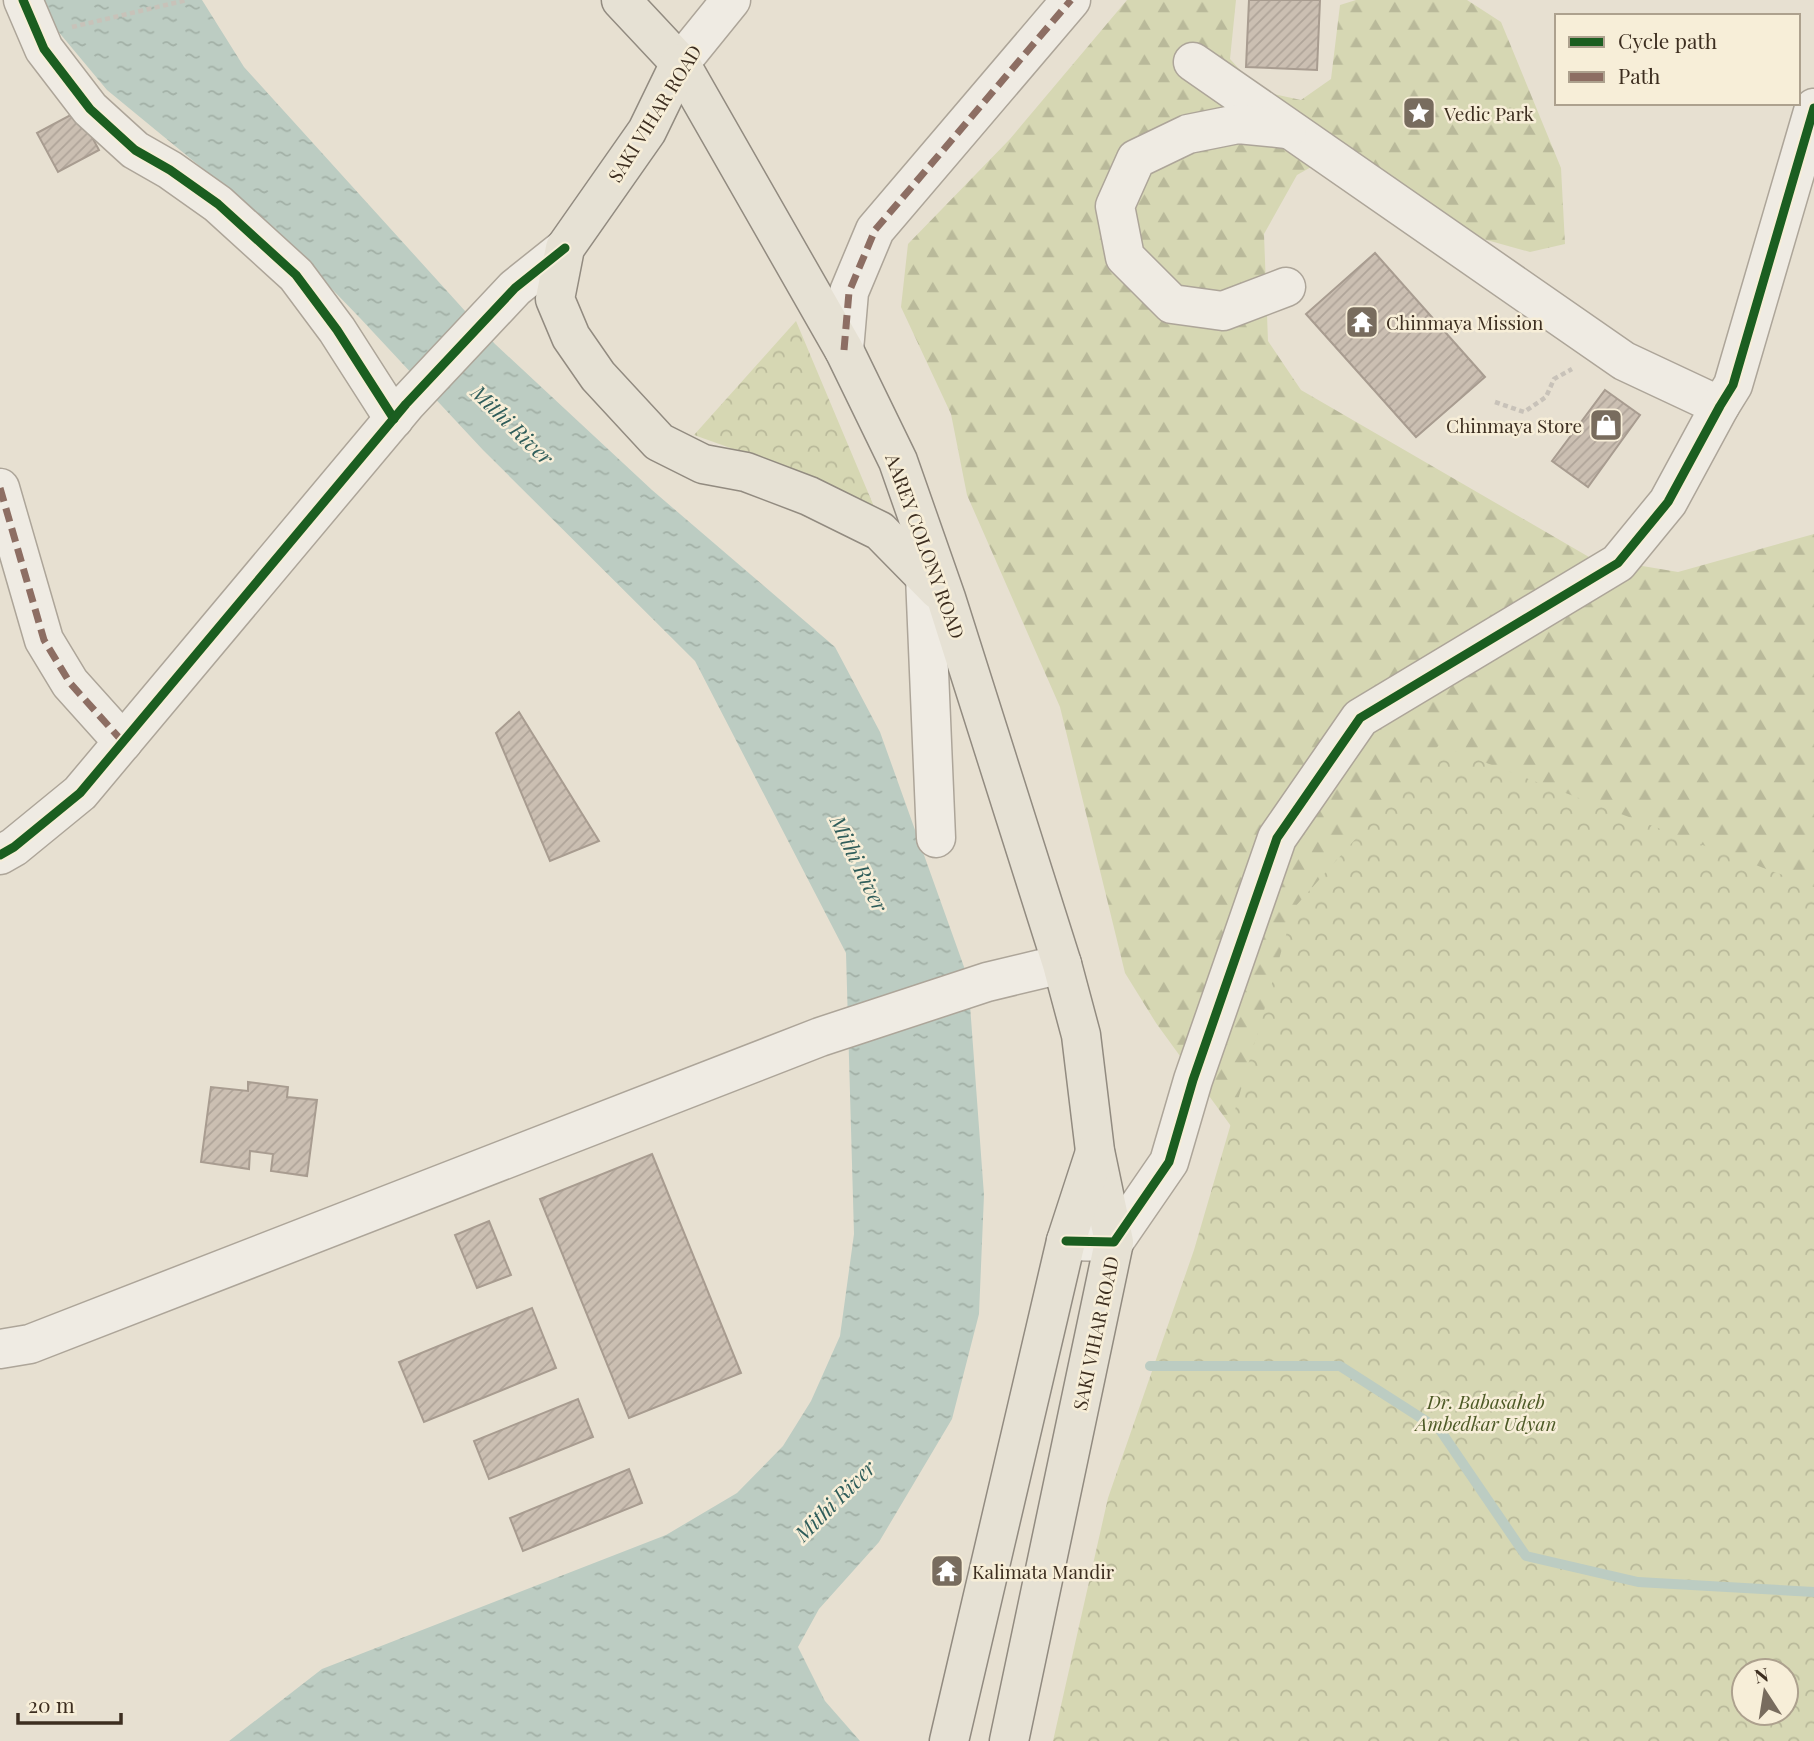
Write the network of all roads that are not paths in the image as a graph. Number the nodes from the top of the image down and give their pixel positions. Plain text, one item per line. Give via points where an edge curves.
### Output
1 (23, 0) edge
2 (621, 0) edge
3 (732, 0) edge
4 (1071, 0) edge
5 (1194, 62) dead end
6 (680, 64) junction
7 (1814, 108) edge
8 (1289, 129) junction
9 (565, 248) junction
10 (1286, 287) dead end
11 (844, 350) junction
12 (1720, 406) junction
13 (400, 411) junction
14 (0, 488) edge
15 (935, 587) junction
16 (122, 742) junction
17 (936, 838) dead end
18 (0, 855) edge
19 (1062, 964) junction
20 (1095, 1151) junction
21 (1066, 1241) junction
22 (1114, 1242) junction
23 (1, 1351) edge
24 (949, 1741) edge
25 (1009, 1741) edge

1 - 13 street via 44,49 90,109 135,150 219,204 296,275
2 - 6 main road, AAREY COLONY ROAD
3 - 6 street, SAKI VIHAR ROAD
4 - 11 street via 875,230 849,292
5 - 8 street
6 - 9 main road, SAKI VIHAR ROAD via 647,131
6 - 11 main road, AAREY COLONY ROAD
7 - 12 street via 1733,386
8 - 10 street via 1238,124 1188,134 1136,159 1115,206 1125,257 1172,304 1223,311
8 - 12 street via 1625,361
9 - 13 street via 515,288
9 - 15 main road, SAKI VIHAR ROAD via 555,299 571,337 598,376 659,442 703,464 746,472 809,496 880,531
11 - 15 main road, AAREY COLONY ROAD via 898,461
12 - 22 street via 1668,502 1618,563 1360,718 1277,838 1169,1162
13 - 16 street
14 - 16 street via 44,640 70,683
15 - 17 street
15 - 19 main road, AAREY COLONY ROAD
16 - 18 street via 80,793
19 - 20 main road, AAREY COLONY ROAD via 1081,1035
19 - 23 street via 986,982 820,1037 30,1344
20 - 21 main road
20 - 22 main road, SAKI VIHAR ROAD
21 - 22 street
21 - 24 main road
22 - 25 main road, SAKI VIHAR ROAD

